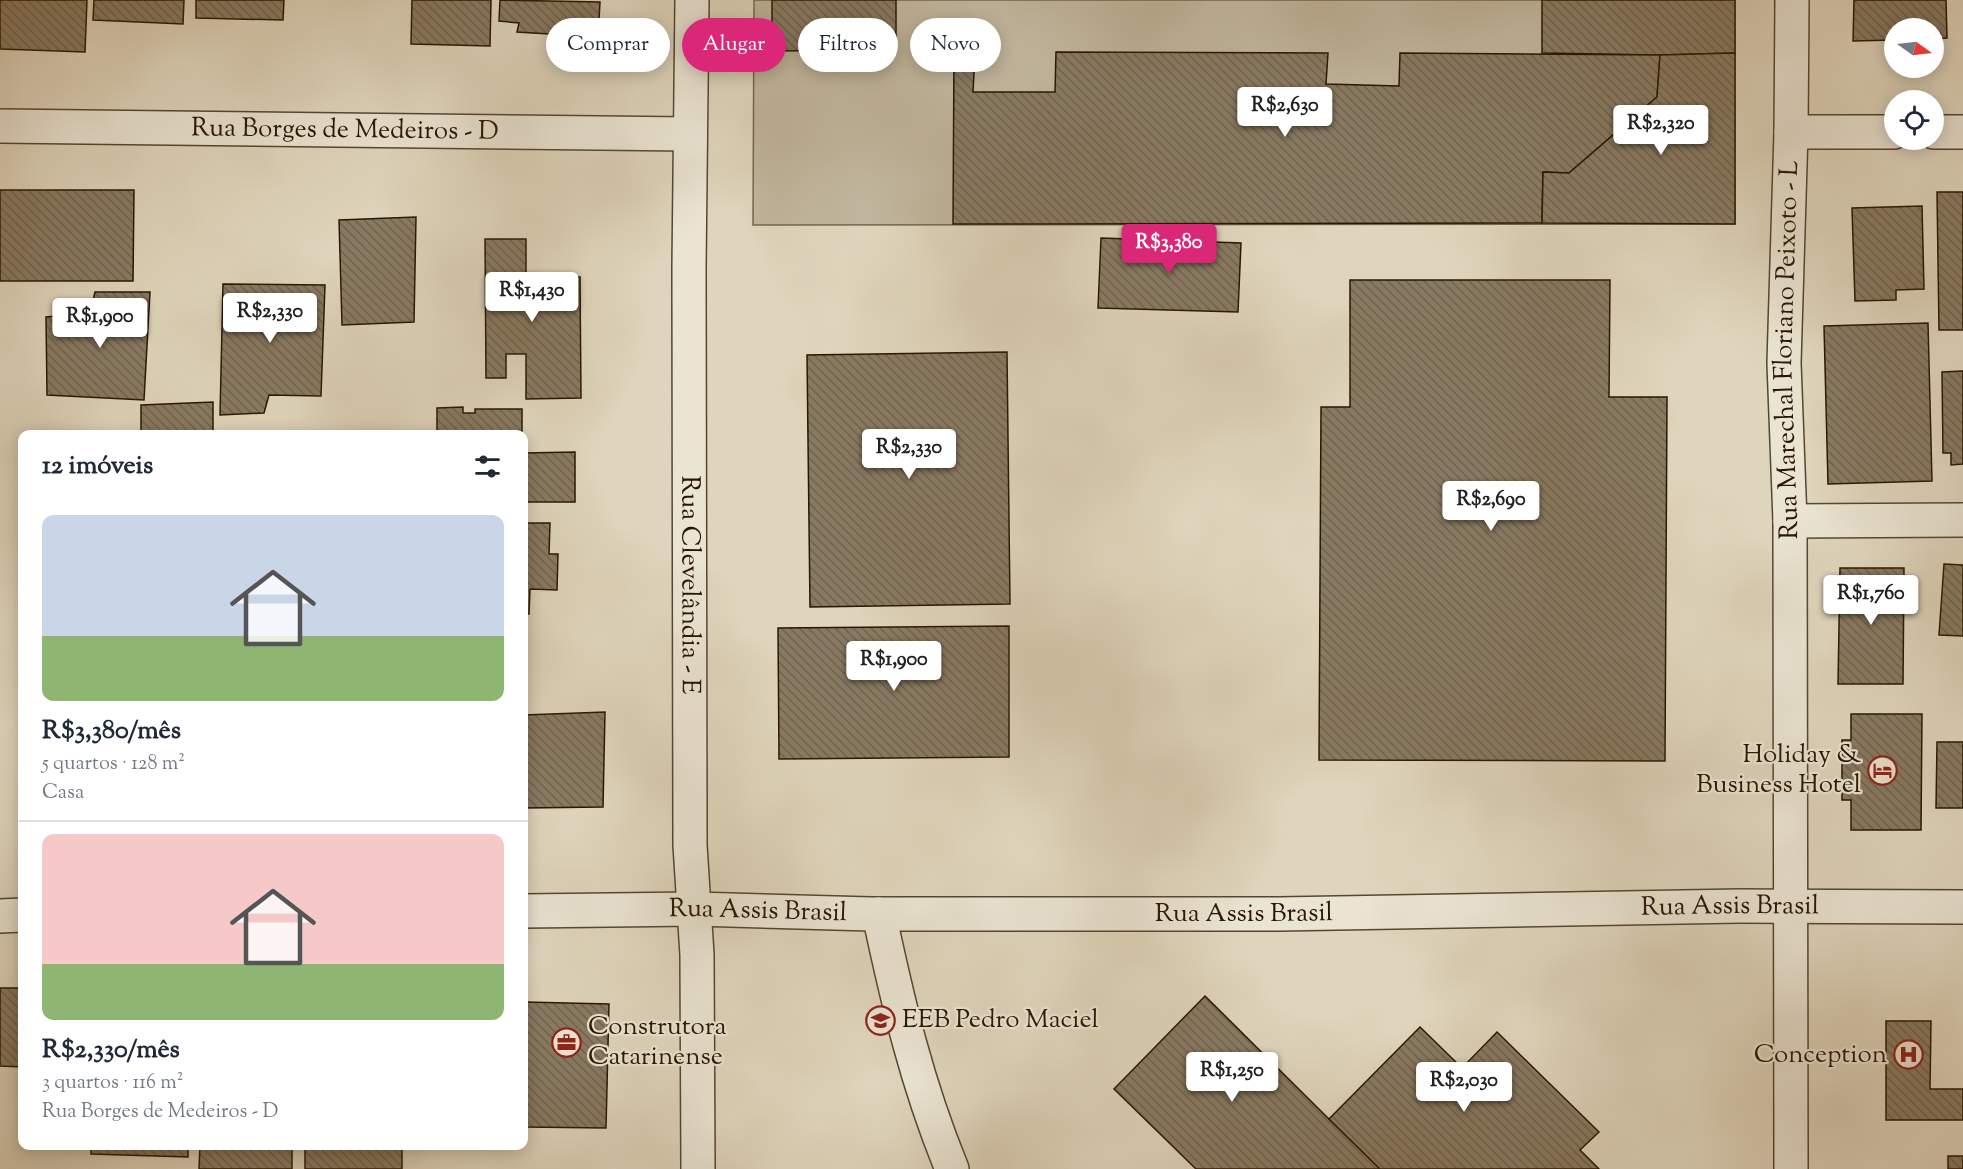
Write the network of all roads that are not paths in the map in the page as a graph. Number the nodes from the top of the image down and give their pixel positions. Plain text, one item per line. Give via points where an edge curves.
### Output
1 (692, 0) edge
2 (1792, 0) edge
3 (0, 126) edge
4 (1791, 132) junction
5 (1884, 132) edge
6 (1944, 132) edge
7 (1963, 132) edge
8 (689, 134) junction
9 (1963, 520) edge
10 (1790, 522) junction
11 (1790, 907) junction
12 (1963, 907) edge
13 (695, 909) junction
14 (528, 911) edge
15 (879, 914) junction
16 (18, 915) edge
17 (0, 916) edge
18 (698, 1169) edge
19 (952, 1169) edge
20 (1791, 1169) edge

1 - 8 street, Rua Clevelândia - E
2 - 4 street, Rua Marechal Floriano Peixoto - L
3 - 8 street, Rua Borges de Medeiros - D
4 - 5 street
4 - 10 street, Rua Marechal Floriano Peixoto - L via 1784,363
6 - 7 street
8 - 13 street, Rua Clevelândia - E via 690,845
9 - 10 street
10 - 11 street, Rua Marechal Floriano Peixoto - L
11 - 12 street, Rua Assis Brasil
11 - 15 street, Rua Assis Brasil via 1279,914
11 - 20 street, Rua Marechal Floriano Peixoto - L
13 - 14 street, Rua Assis Brasil
13 - 15 street, Rua Assis Brasil
13 - 18 street, Rua Clevelândia - E
15 - 19 street via 927,1108
16 - 17 street

